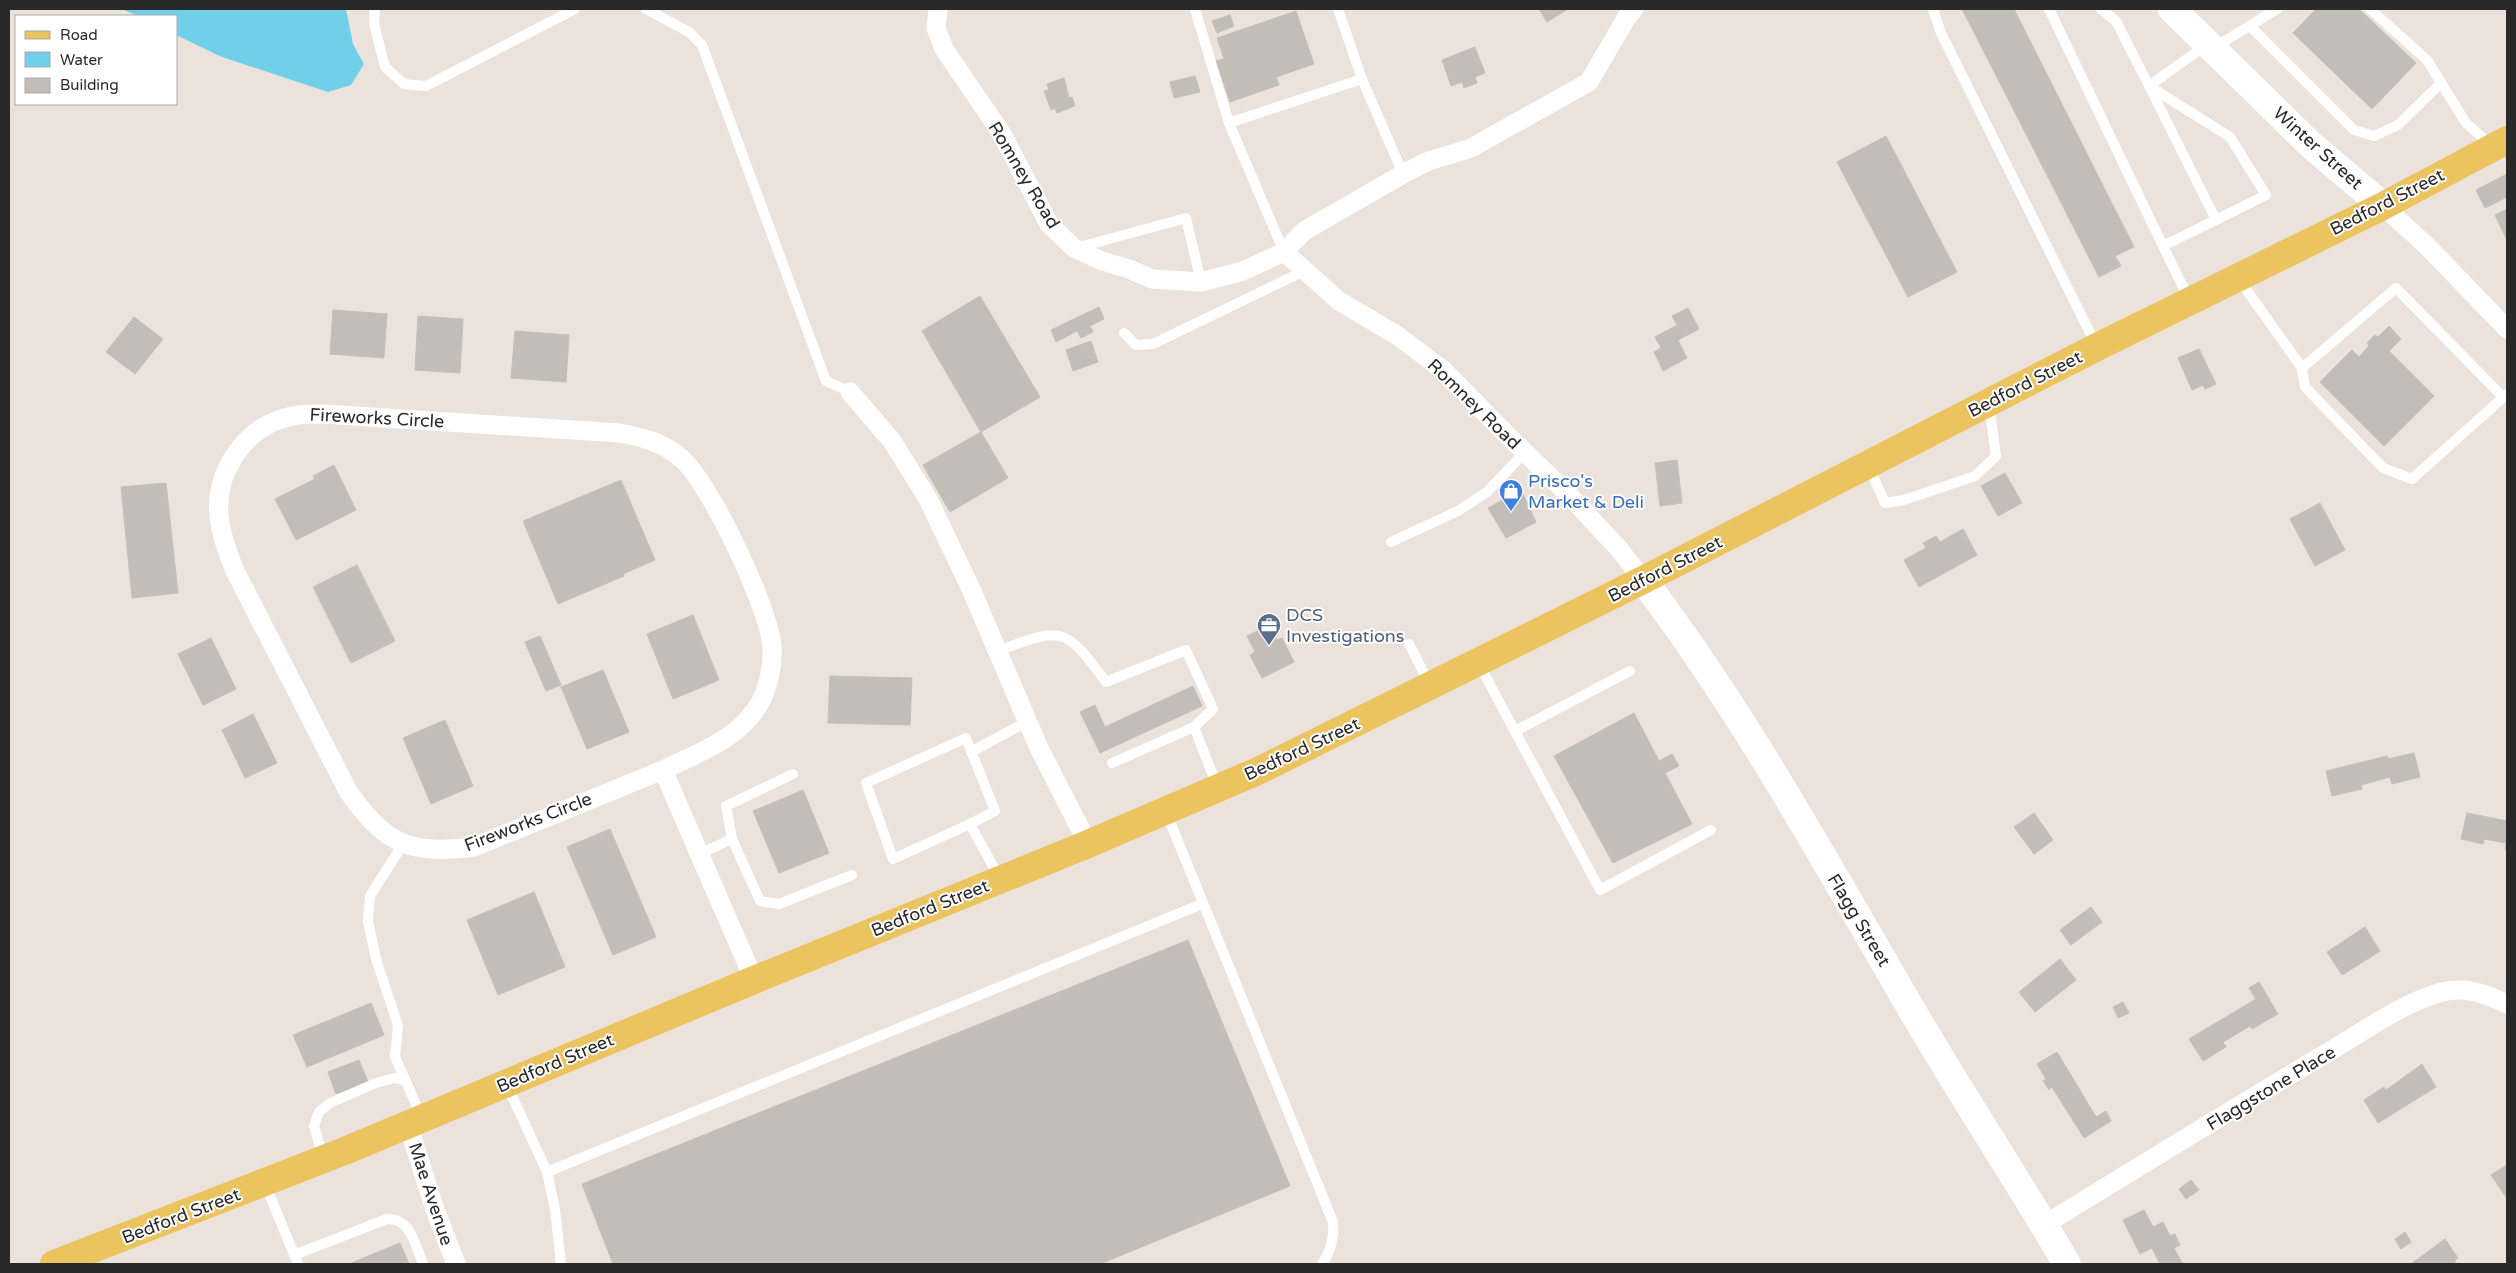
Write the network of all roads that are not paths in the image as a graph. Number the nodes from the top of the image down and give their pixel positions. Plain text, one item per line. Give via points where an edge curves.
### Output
1 (375, 9) edge
2 (575, 9) edge
3 (646, 9) edge
4 (938, 9) edge
5 (1196, 9) edge
6 (1338, 9) edge
7 (1634, 9) edge
8 (1933, 9) edge
9 (2049, 9) edge
10 (2101, 9) edge
11 (2276, 9) edge
12 (2370, 9) edge
13 (2179, 11) edge
14 (2250, 26) junction
15 (2209, 47) junction
16 (1362, 79) junction
17 (2441, 83) junction
18 (2150, 86) junction
19 (1229, 122) junction
20 (2500, 144) edge
21 (1403, 174) junction
22 (2383, 206) junction
23 (2216, 220) junction
24 (2163, 246) junction
25 (1074, 248) junction
26 (1284, 252) junction
27 (1304, 271) junction
28 (2237, 277) junction
29 (1201, 282) junction
30 (2190, 300) junction
31 (2507, 329) edge
32 (1124, 333) dead end
33 (2097, 347) junction
34 (2302, 368) junction
35 (850, 392) joint
36 (2505, 395) edge
37 (1988, 402) junction
38 (1525, 452) junction
39 (1868, 464) junction
40 (1391, 542) dead end
41 (1643, 580) junction
42 (1409, 644) dead end
43 (998, 651) junction
44 (1478, 663) junction
45 (1630, 672) dead end
46 (1430, 687) junction
47 (1028, 721) junction
48 (1194, 727) junction
49 (1515, 731) junction
50 (971, 752) junction
51 (1112, 763) dead end
52 (664, 770) junction
53 (793, 774) dead end
54 (1219, 788) junction
55 (1165, 812) junction
56 (970, 824) junction
57 (1711, 830) dead end
58 (732, 839) junction
59 (403, 844) junction
60 (1088, 844) junction
61 (700, 854) junction
62 (852, 875) dead end
63 (1000, 880) junction
64 (1202, 904) junction
65 (754, 980) junction
66 (2507, 1004) edge
67 (405, 1080) junction
68 (506, 1083) junction
69 (415, 1121) junction
70 (324, 1160) junction
71 (546, 1172) junction
72 (264, 1184) junction
73 (2044, 1225) junction
74 (296, 1260) edge
75 (54, 1264) edge
76 (423, 1264) edge
77 (456, 1264) edge
78 (561, 1264) edge
79 (1322, 1264) edge
80 (2067, 1264) edge

1 - 2 lane via 374,24 385,67 404,84 426,86
3 - 35 lane via 689,32 702,45 826,380
4 - 25 street, Romney Road via 936,28 944,49 1002,134 1049,224
5 - 19 lane
6 - 16 lane
7 - 21 street, Romney Road via 1589,82 1471,148 1426,162
8 - 33 lane via 1941,34
9 - 24 lane
10 - 18 lane via 2116,21
11 - 14 lane
12 - 17 lane via 2427,60
13 - 15 street, Winter Street
14 - 15 lane
14 - 17 lane via 2354,130 2374,136 2398,125
15 - 18 lane
15 - 22 street, Winter Street via 2317,150
16 - 19 lane
16 - 21 lane
17 - 20 lane via 2466,123
18 - 23 lane
18 - 23 lane via 2230,137 2266,194
19 - 26 lane
20 - 22 main road, Bedford Street
21 - 26 street, Romney Road via 1304,231
22 - 28 main road, Bedford Street
22 - 31 street, Winter Street via 2427,246
23 - 24 lane
24 - 30 lane
25 - 29 street, Romney Road via 1152,279
25 - 29 lane via 1186,218
26 - 27 street, Romney Road
26 - 29 street, Romney Road via 1243,271
27 - 32 lane via 1153,344 1136,345
27 - 38 street, Romney Road via 1339,301 1398,336 1444,370
28 - 30 main road, Bedford Street
28 - 34 lane
30 - 33 main road, Bedford Street
33 - 37 main road, Bedford Street
34 - 36 lane via 2396,288
34 - 36 lane via 2305,387 2383,468 2412,479
35 - 43 street via 892,441 928,499
37 - 39 main road, Bedford Street
37 - 39 lane via 1996,456 1975,476 1904,500 1885,502
38 - 40 lane via 1487,492 1458,511
38 - 41 street, Romney Road via 1590,518
39 - 41 main road, Bedford Street
41 - 44 main road, Bedford Street
41 - 73 street, Flagg Street via 1676,623 1759,750 1940,1057
42 - 46 lane
43 - 47 street
43 - 48 lane via 1052,634 1069,639 1106,682 1186,650 1213,709
44 - 46 main road, Bedford Street
44 - 49 lane
45 - 49 lane
46 - 54 main road, Bedford Street
47 - 50 lane
47 - 60 street
48 - 51 lane
48 - 54 lane
49 - 57 lane via 1600,890
50 - 56 lane via 994,810
50 - 56 lane via 966,738 866,783 893,858
52 - 59 street, Fireworks Circle via 474,847 422,850
52 - 59 street, Fireworks Circle via 726,740 747,723 762,700 770,674 772,647 760,599 710,496 696,473 681,458 644,438 620,433 324,414 281,419 249,439 234,454 224,475 219,494 224,544 348,791 371,822 384,834
52 - 61 street
53 - 58 lane via 726,806
54 - 55 main road, Bedford Street
55 - 60 main road, Bedford Street
55 - 64 lane
56 - 63 lane
58 - 61 lane
58 - 62 lane via 760,901 779,904
59 - 67 lane via 370,896 368,921 376,959 398,1025 395,1057
60 - 63 main road, Bedford Street
61 - 65 street
63 - 65 main road, Bedford Street
64 - 71 lane
64 - 79 lane via 1334,1222 1334,1236
65 - 68 main road, Bedford Street
66 - 73 street, Flaggstone Place via 2487,994 2466,990 2443,992 2420,1000
67 - 69 lane
67 - 70 lane via 394,1078 376,1083 330,1103 319,1112 314,1126
68 - 69 main road, Bedford Street
68 - 71 lane
69 - 70 main road, Bedford Street
69 - 77 street, Mae Avenue via 434,1207
70 - 72 main road, Bedford Street
71 - 78 lane via 555,1209
72 - 74 lane
72 - 75 main road, Bedford Street
73 - 80 street, Flagg Street
74 - 76 lane via 387,1219 395,1219 407,1226

